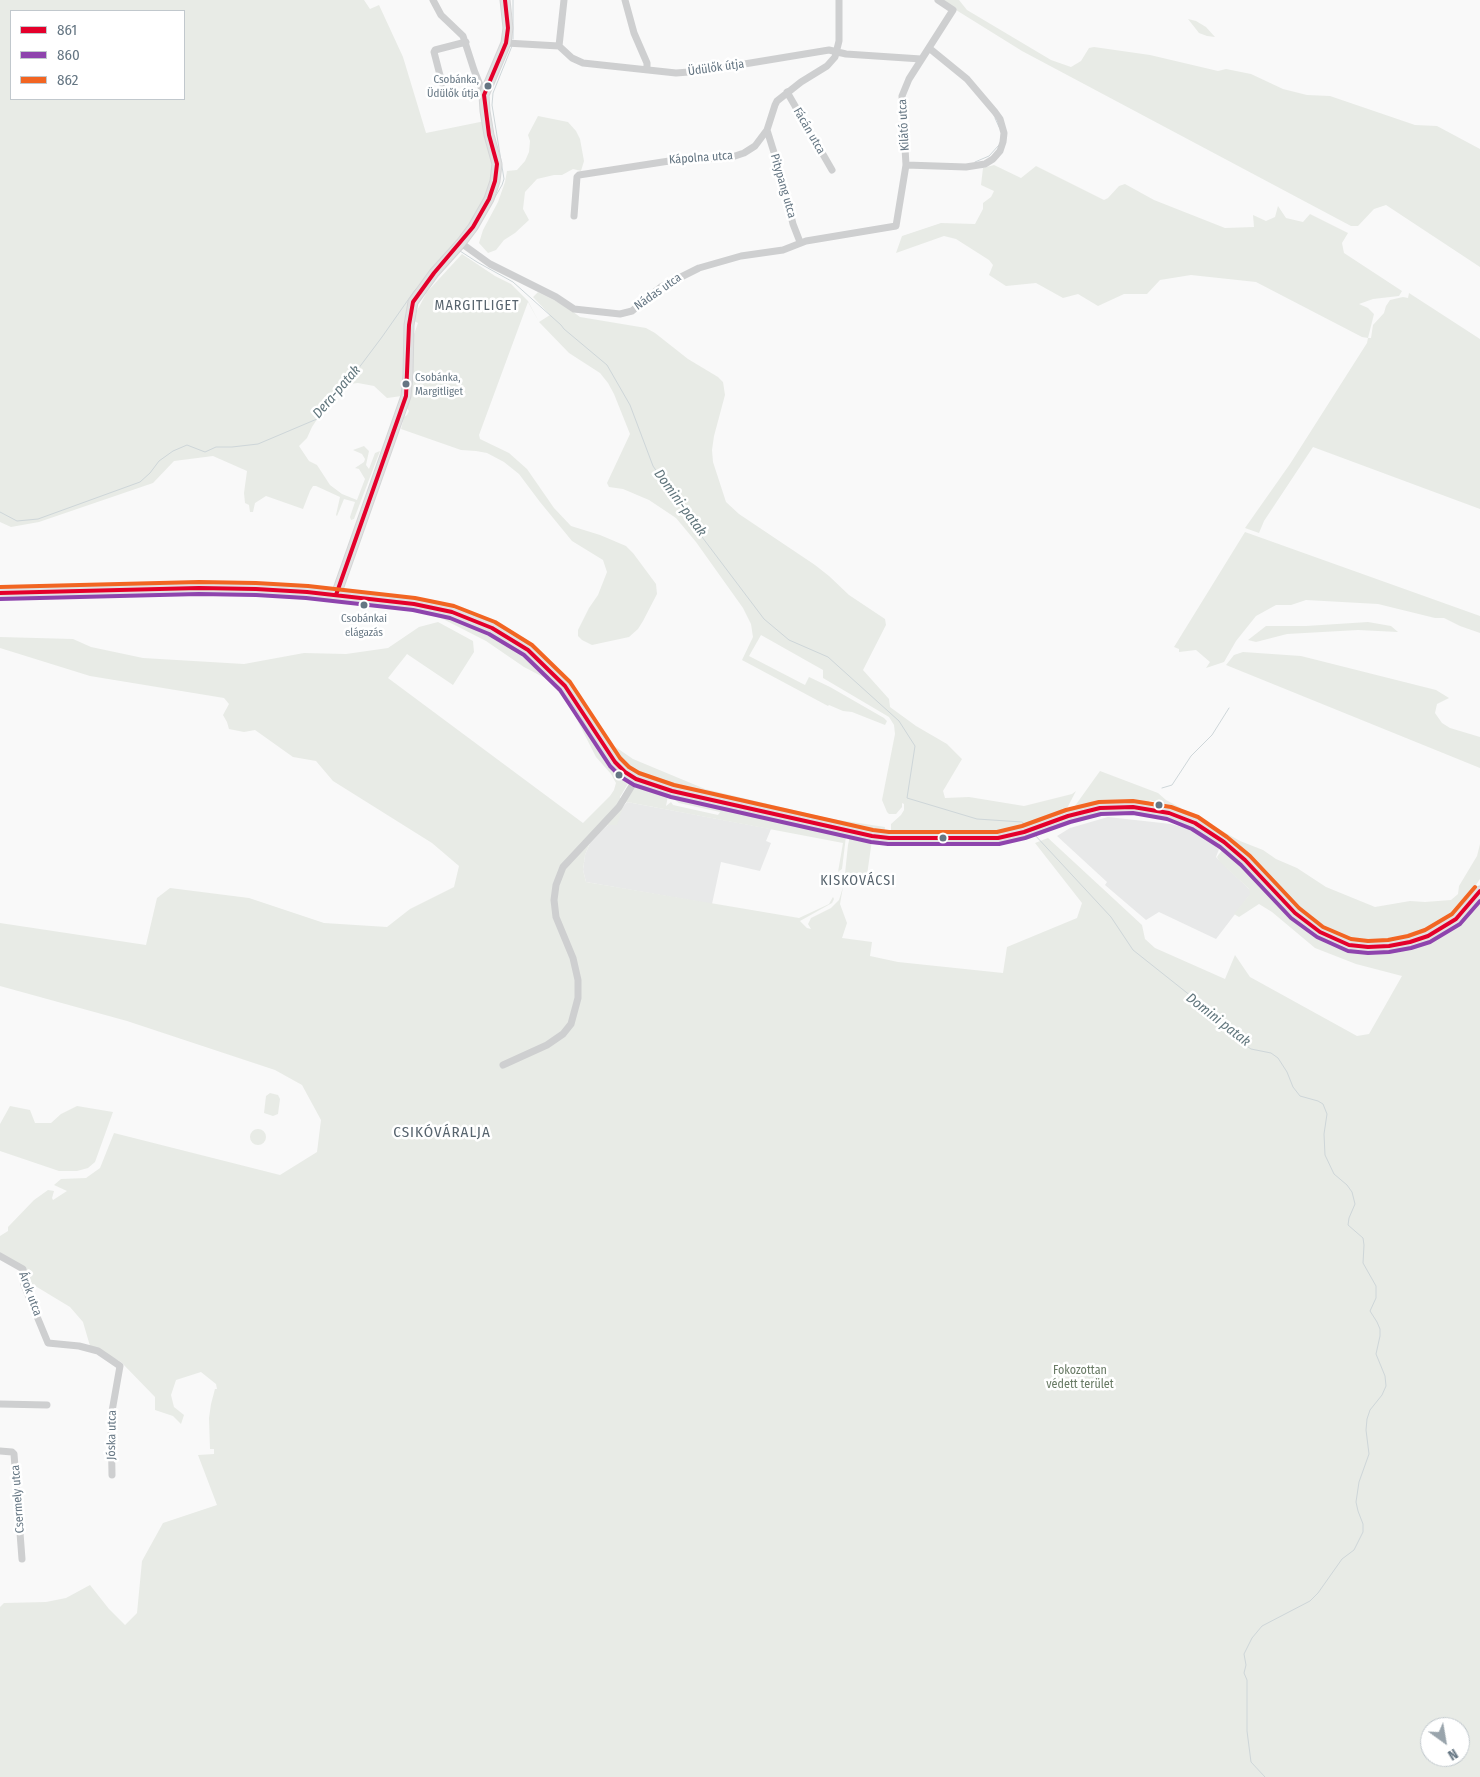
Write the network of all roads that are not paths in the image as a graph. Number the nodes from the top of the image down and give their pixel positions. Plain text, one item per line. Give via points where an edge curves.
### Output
1 (434, 0) edge
2 (505, 0) edge
3 (564, 0) edge
4 (625, 0) edge
5 (839, 0) edge
6 (938, 0) edge
7 (466, 42) junction
8 (510, 43) junction
9 (559, 46) junction
10 (929, 48) junction
11 (837, 52) junction
12 (921, 59) junction
13 (647, 69) junction
14 (442, 83) dead end
15 (787, 92) junction
16 (484, 95) junction
17 (766, 130) junction
18 (906, 165) junction
19 (832, 170) dead end
20 (574, 216) dead end
21 (897, 225) joint
22 (800, 242) junction
23 (462, 243) junction
24 (0, 593) edge
25 (336, 596) junction
26 (636, 779) junction
27 (1480, 891) edge
28 (503, 1066) dead end
29 (0, 1256) edge
30 (120, 1366) joint
31 (0, 1404) edge
32 (47, 1405) dead end
33 (0, 1451) edge
34 (112, 1475) dead end
35 (22, 1559) dead end

1 - 7 street via 441,15
2 - 8 main road
3 - 9 street
4 - 13 street
5 - 11 street
6 - 10 street, Kilátó utca via 954,10
7 - 14 street via 434,52
7 - 16 street
8 - 9 street
8 - 16 main road
9 - 13 street, Üdülők útja via 583,63
10 - 12 street, Kilátó utca
10 - 18 street via 967,79 990,105 1000,119 1003,142 993,159 976,166
11 - 12 street, Üdülők útja
11 - 13 street, Üdülők útja via 829,50 688,73
11 - 15 street, Kápolna utca via 827,66
12 - 18 street, Kilátó utca via 902,96
15 - 17 street, Kápolna utca via 774,105
15 - 19 street, Fácán utca
16 - 23 main road via 489,136 497,164 496,176 484,210
17 - 20 street, Kápolna utca via 755,146 738,156 682,159 580,175 577,177
17 - 22 street, Pitypang utca
18 - 21 street, Kilátó utca
21 - 22 street, Nádas utca
22 - 23 street, Nádas utca via 783,250 741,256 699,268 662,287 632,311 620,314 574,308 490,264
23 - 25 main road via 413,302 406,396
24 - 25 main road via 236,588
25 - 26 main road via 445,610 472,619 511,639 561,682 615,762
26 - 27 main road via 672,791 889,838 998,838 1100,808 1133,807 1169,813 1203,827 1228,845 1311,926 1340,941 1360,946 1400,945 1428,936 1456,919
26 - 28 street via 622,804 566,864 556,882 556,917 573,958 578,980 578,998 571,1024 547,1045
29 - 30 street, Árok utca via 23,1269 24,1285 48,1343 98,1351
30 - 34 street, Jóska utca via 111,1417
31 - 32 street
33 - 35 street, Csermely utca via 14,1454

